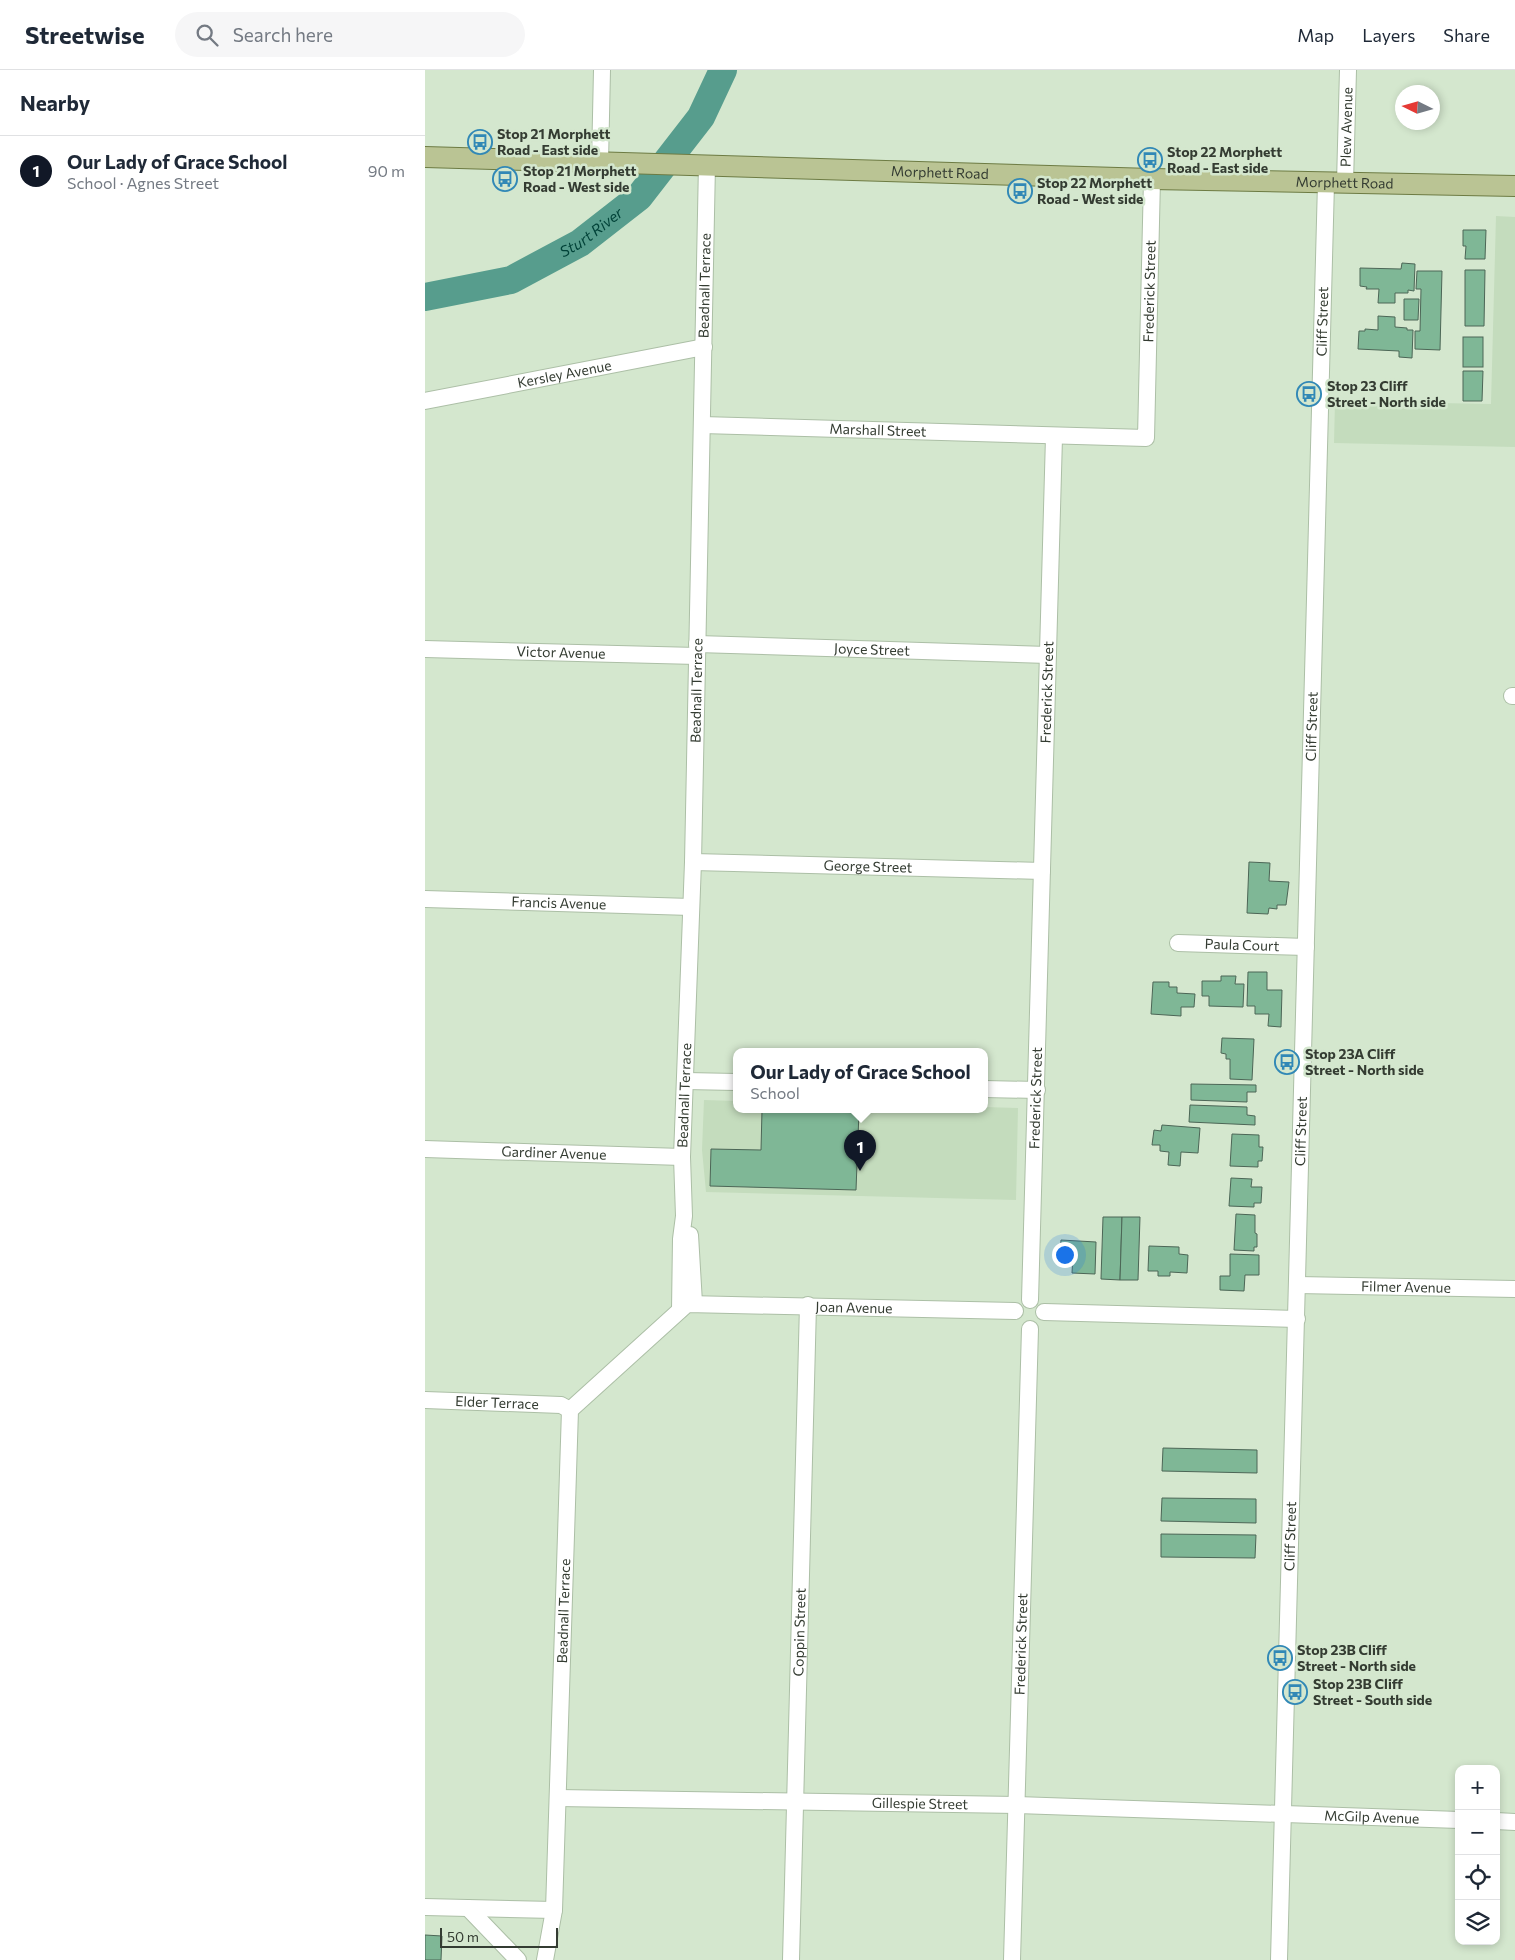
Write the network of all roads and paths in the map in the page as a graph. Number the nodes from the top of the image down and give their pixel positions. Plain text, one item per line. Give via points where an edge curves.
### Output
1 (602, 70) edge
2 (1348, 70) edge
3 (425, 157) edge
4 (600, 162) junction
5 (699, 164) junction
6 (1152, 179) junction
7 (1336, 183) junction
8 (1515, 186) edge
9 (704, 347) junction
10 (425, 401) edge
11 (702, 425) junction
12 (1054, 437) junction
13 (425, 649) edge
14 (697, 650) junction
15 (1047, 655) junction
16 (693, 862) junction
17 (1042, 871) junction
18 (425, 899) edge
19 (691, 907) junction
20 (1178, 943) dead end
21 (1306, 947) junction
22 (686, 1081) junction
23 (733, 1082) edge
24 (988, 1089) edge
25 (1037, 1090) junction
26 (425, 1149) edge
27 (682, 1157) junction
28 (1297, 1285) junction
29 (1515, 1289) edge
30 (1030, 1300) junction
31 (808, 1305) junction
32 (687, 1306) junction
33 (1015, 1310) junction
34 (1044, 1312) junction
35 (1297, 1319) junction
36 (1030, 1328) junction
37 (425, 1400) edge
38 (570, 1410) junction
39 (558, 1798) junction
40 (796, 1803) junction
41 (1017, 1805) junction
42 (1283, 1815) junction
43 (1455, 1820) edge
44 (1500, 1821) edge
45 (1515, 1822) edge
46 (425, 1907) edge
47 (468, 1908) junction
48 (554, 1910) junction
49 (518, 1960) edge
50 (545, 1960) edge
51 (791, 1960) edge
52 (1012, 1960) edge
53 (1279, 1960) edge

1 - 4 street
2 - 7 street, Plew Avenue
3 - 4 main road, Morphett Road
4 - 5 main road, Morphett Road
5 - 6 main road, Morphett Road
5 - 9 street, Beadnall Terrace
6 - 7 main road, Morphett Road
6 - 12 street, Frederick Street via 1145,438
7 - 8 main road, Morphett Road
7 - 21 street, Cliff Street
9 - 10 street, Kersley Avenue
9 - 11 street, Beadnall Terrace
11 - 12 street, Marshall Street
11 - 14 street, Beadnall Terrace
12 - 15 street, Frederick Street
13 - 14 street, Victor Avenue
14 - 15 street, Joyce Street
14 - 16 street, Beadnall Terrace
15 - 17 street, Frederick Street
16 - 17 street, George Street
16 - 19 street, Beadnall Terrace
17 - 25 street, Frederick Street
18 - 19 street, Francis Avenue
19 - 22 street, Beadnall Terrace
20 - 21 street, Paula Court
21 - 28 street, Cliff Street
22 - 23 street
22 - 27 street, Beadnall Terrace
24 - 25 street
25 - 30 street, Frederick Street
26 - 27 street, Gardiner Avenue
27 - 32 street, Beadnall Terrace via 684,1216 681,1239
28 - 29 street, Filmer Avenue
28 - 35 street, Cliff Street
30 - 33 street
30 - 34 street via 1039,1303
31 - 32 street, Joan Avenue
31 - 33 street, Joan Avenue
31 - 40 street, Coppin Street
32 - 38 street
33 - 36 street via 1020,1325
34 - 35 street
34 - 36 street via 1042,1321 1035,1328
35 - 42 street, Cliff Street
36 - 41 street, Frederick Street
37 - 38 street, Elder Terrace via 561,1405
38 - 39 street, Beadnall Terrace
39 - 40 street, Gillespie Street
39 - 48 street, Beadnall Terrace
40 - 41 street, Gillespie Street
40 - 51 street, Coppin Street
41 - 42 street, Gillespie Street
41 - 52 street, Frederick Street
42 - 43 street, McGilp Avenue
42 - 53 street, Cliff Street
44 - 45 street
46 - 47 street
47 - 48 street
47 - 49 street
48 - 50 street, Beadnall Terrace

